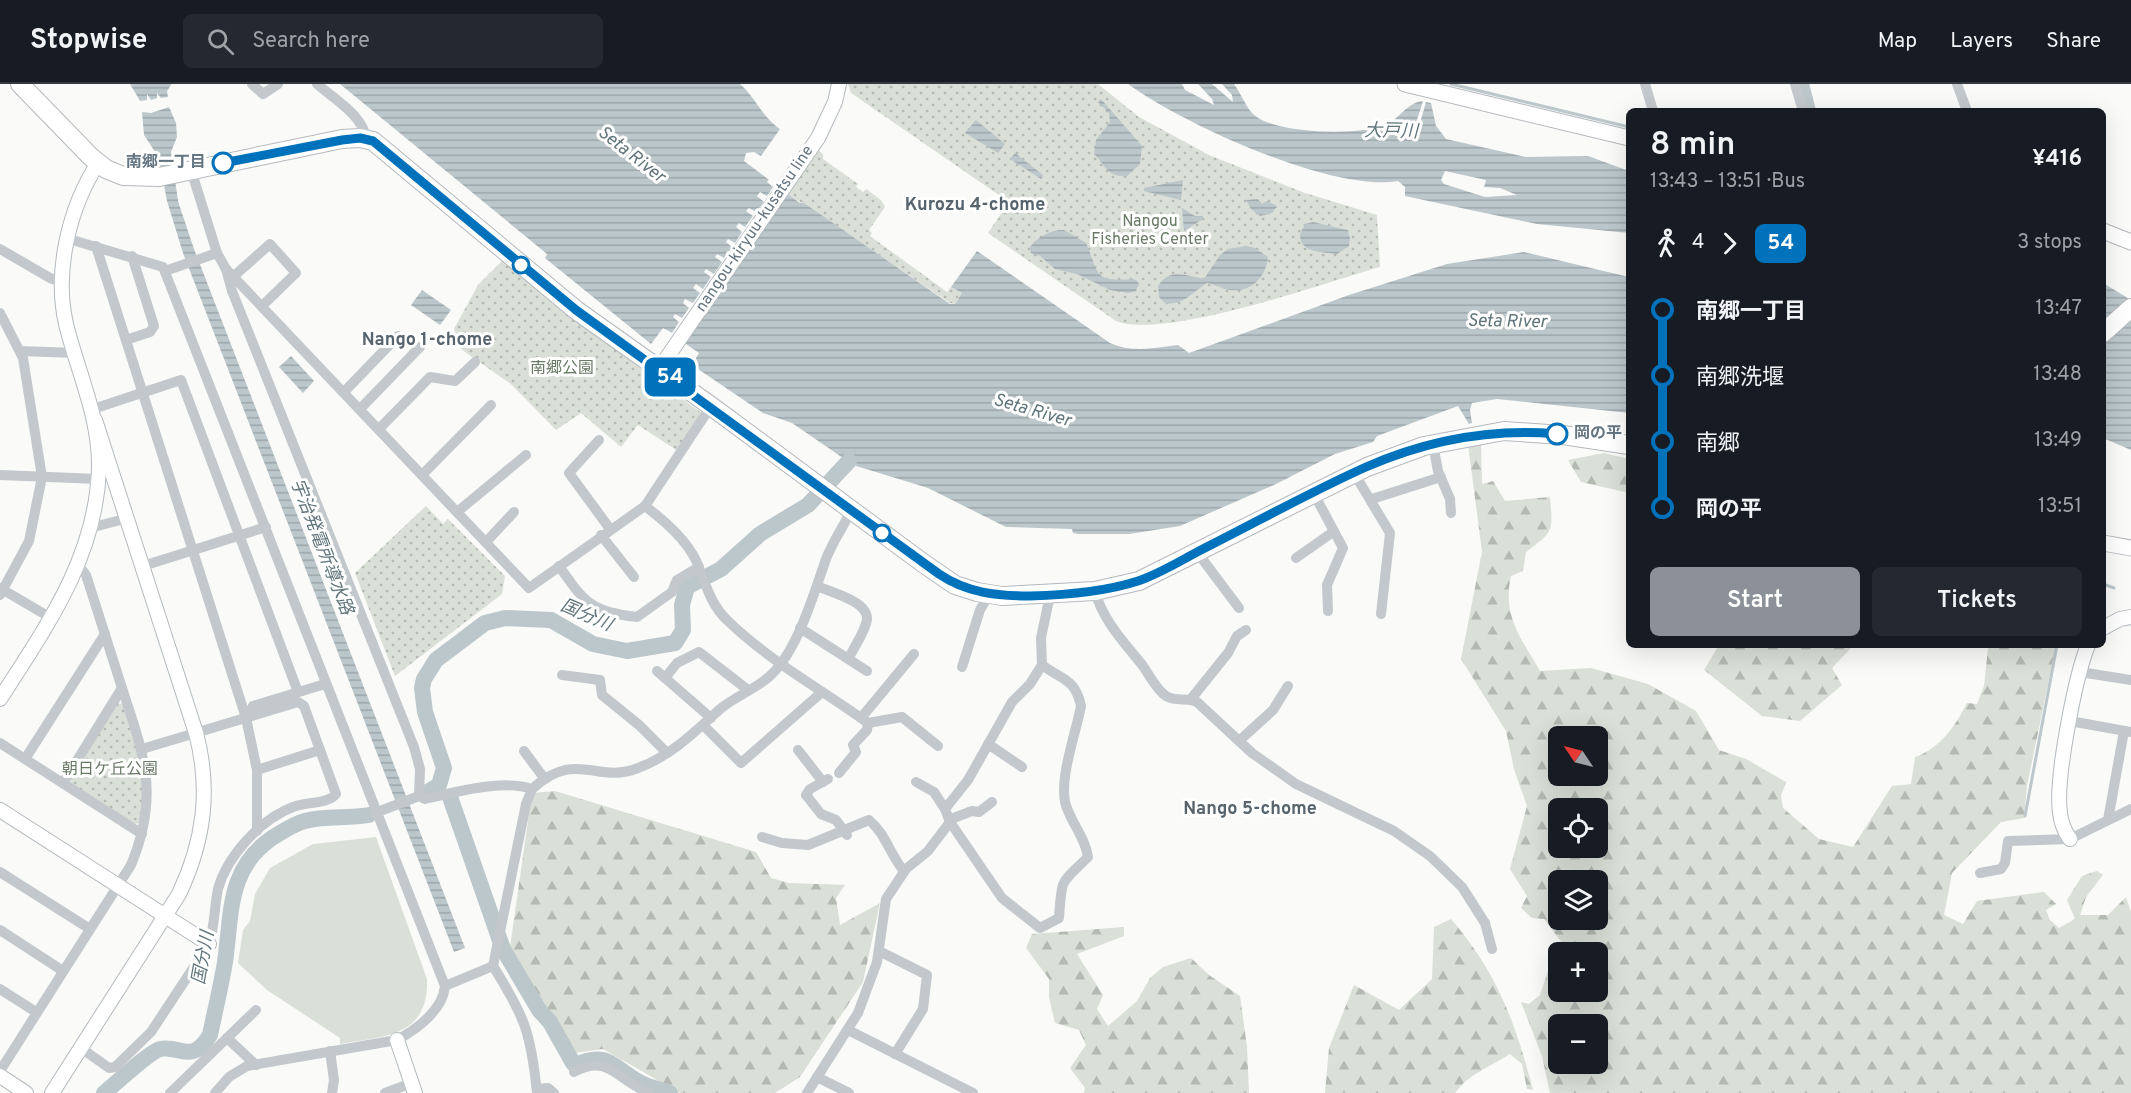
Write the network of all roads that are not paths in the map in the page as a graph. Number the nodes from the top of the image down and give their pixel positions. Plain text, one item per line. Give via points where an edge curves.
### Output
1 (20, 84) edge
2 (252, 84) edge
3 (278, 84) edge
4 (317, 84) edge
5 (839, 84) edge
6 (1406, 84) edge
7 (1645, 84) edge
8 (1796, 84) edge
9 (1958, 84) edge
10 (1652, 108) edge
11 (1802, 108) edge
12 (1966, 108) edge
13 (1626, 137) edge
14 (366, 139) junction
15 (98, 163) junction
16 (176, 173) junction
17 (2106, 232) edge
18 (69, 239) junction
19 (2131, 242) edge
20 (96, 246) junction
21 (0, 249) edge
22 (213, 254) junction
23 (132, 256) junction
24 (165, 271) junction
25 (230, 273) junction
26 (61, 282) junction
27 (262, 306) junction
28 (2131, 308) edge
29 (0, 313) edge
30 (2106, 330) edge
31 (398, 336) dead end
32 (126, 340) junction
33 (420, 347) dead end
34 (20, 351) junction
35 (76, 353) junction
36 (476, 362) dead end
37 (659, 369) junction
38 (344, 392) junction
39 (143, 393) junction
40 (491, 405) dead end
41 (711, 406) junction
42 (360, 410) junction
43 (94, 415) junction
44 (379, 429) junction
45 (599, 440) dead end
46 (1433, 444) junction
47 (1626, 444) edge
48 (526, 455) dead end
49 (1354, 473) junction
50 (0, 475) edge
51 (422, 475) junction
52 (115, 476) junction
53 (42, 477) junction
54 (1441, 477) junction
55 (98, 479) junction
56 (1314, 494) junction
57 (1372, 500) junction
58 (645, 506) junction
59 (851, 511) junction
60 (457, 512) junction
61 (514, 512) dead end
62 (1451, 513) dead end
63 (128, 518) junction
64 (266, 527) junction
65 (90, 528) junction
66 (606, 532) junction
67 (1333, 532) junction
68 (239, 536) junction
69 (486, 542) junction
70 (2106, 544) edge
71 (2131, 548) edge
72 (193, 550) junction
73 (1197, 552) junction
74 (1296, 558) dead end
75 (79, 566) junction
76 (143, 566) junction
77 (559, 566) junction
78 (700, 569) junction
79 (634, 577) dead end
80 (817, 586) junction
81 (1, 591) edge
82 (1095, 591) junction
83 (989, 594) junction
84 (1050, 596) junction
85 (1239, 608) dead end
86 (1328, 611) dead end
87 (1382, 614) dead end
88 (2131, 617) edge
89 (51, 618) junction
90 (2106, 626) edge
91 (800, 628) junction
92 (1246, 630) dead end
93 (105, 634) junction
94 (2087, 648) edge
95 (914, 654) dead end
96 (849, 658) junction
97 (780, 664) junction
98 (1042, 665) junction
99 (962, 667) dead end
100 (867, 670) dead end
101 (2080, 672) junction
102 (562, 675) dead end
103 (2131, 680) edge
104 (325, 684) junction
105 (1288, 686) dead end
106 (122, 688) junction
107 (748, 690) junction
108 (298, 692) junction
109 (822, 692) junction
110 (0, 699) edge
111 (1191, 699) junction
112 (246, 718) junction
113 (707, 721) junction
114 (865, 721) junction
115 (2070, 721) junction
116 (2127, 731) edge
117 (196, 733) junction
118 (1239, 741) junction
119 (0, 743) edge
120 (988, 744) junction
121 (938, 746) dead end
122 (142, 749) junction
123 (320, 750) junction
124 (798, 750) dead end
125 (524, 751) dead end
126 (667, 753) junction
127 (25, 759) junction
128 (1022, 767) dead end
129 (257, 770) junction
130 (840, 773) dead end
131 (544, 778) junction
132 (916, 782) dead end
133 (63, 783) junction
134 (531, 789) junction
135 (419, 796) junction
136 (992, 802) dead end
137 (945, 809) junction
138 (2131, 809) edge
139 (0, 810) edge
140 (375, 813) junction
141 (2108, 820) junction
142 (950, 821) junction
143 (257, 831) junction
144 (846, 833) junction
145 (142, 834) junction
146 (762, 837) dead end
147 (2070, 839) junction
148 (904, 871) junction
149 (0, 872) edge
150 (1980, 873) dead end
151 (118, 885) junction
152 (165, 916) junction
153 (90, 929) junction
154 (0, 930) edge
155 (209, 944) junction
156 (1492, 949) dead end
157 (879, 951) junction
158 (493, 966) junction
159 (63, 971) junction
160 (445, 986) junction
161 (0, 989) edge
162 (256, 1010) dead end
163 (36, 1012) junction
164 (848, 1030) junction
165 (227, 1038) junction
166 (396, 1040) junction
167 (81, 1048) junction
168 (5, 1051) edge
169 (330, 1051) junction
170 (895, 1054) junction
171 (256, 1065) junction
172 (0, 1071) edge
173 (574, 1072) dead end
174 (0, 1076) edge
175 (817, 1077) junction
176 (413, 1088) edge
177 (537, 1091) edge
178 (26, 1093) edge
179 (52, 1093) edge
180 (170, 1093) edge
181 (215, 1093) edge
182 (332, 1093) edge
183 (385, 1093) edge
184 (554, 1093) edge
185 (649, 1093) edge
186 (807, 1093) edge
187 (849, 1093) edge
188 (973, 1093) edge

1 - 15 highway
2 - 3 street via 263,94
4 - 14 street via 358,120 366,131
5 - 37 street, nangou-kiryuu-kusatsu line via 828,120
6 - 13 main road
7 - 10 street
8 - 11 street
9 - 12 street
14 - 16 highway via 342,140
14 - 37 highway via 393,155 560,298
15 - 16 highway via 123,176
15 - 18 street via 82,189
16 - 22 street
17 - 19 main road
18 - 20 street
18 - 26 street
20 - 23 street
20 - 32 street
21 - 26 street
22 - 24 street
22 - 25 street
23 - 24 street via 159,264
23 - 32 street via 154,326 150,332
24 - 64 street
25 - 27 street
25 - 27 street via 270,244 296,273
25 - 135 street via 232,291 414,747 420,769
26 - 35 street via 67,326
27 - 38 street
28 - 30 highway
29 - 34 street
31 - 38 street
32 - 39 street
33 - 42 street
34 - 35 street
34 - 53 street
35 - 43 street
36 - 44 street via 455,381 430,377
37 - 41 highway
38 - 42 street
39 - 43 street
39 - 68 street via 181,380
39 - 72 street
40 - 51 street
41 - 58 street
41 - 59 highway
42 - 44 street
43 - 52 street
43 - 55 street
44 - 51 street
45 - 66 street via 569,473
46 - 47 highway via 1504,431
46 - 49 highway
46 - 54 street
48 - 60 street
49 - 56 highway
49 - 57 street
50 - 53 street
51 - 60 street
52 - 55 street via 103,475
52 - 63 street
53 - 55 street
53 - 81 street via 29,541
54 - 57 street
54 - 62 street
55 - 65 street
56 - 67 street
56 - 73 highway
57 - 87 street via 1390,533
58 - 66 street
58 - 78 street via 686,545
59 - 80 street via 826,557
59 - 83 highway via 955,585
60 - 69 street
61 - 69 street
63 - 65 street
63 - 76 street
64 - 68 street
64 - 104 street
65 - 75 street
66 - 77 street
66 - 79 street
67 - 74 street
67 - 86 street via 1343,548 1327,585
68 - 72 street
68 - 108 street
69 - 77 street via 529,588
70 - 71 main road
72 - 76 street
72 - 112 street
73 - 82 highway via 1139,581
73 - 85 street
75 - 89 street
75 - 93 street via 86,575
76 - 117 street
77 - 78 street via 581,597 594,607 637,617 672,592 677,580
78 - 97 street via 704,586 725,619
80 - 91 street
80 - 96 street via 855,602 865,611 867,620
81 - 89 street
82 - 84 highway
82 - 111 street via 1100,608 1158,688 1168,697
83 - 84 highway
83 - 99 street
84 - 98 street via 1041,638
88 - 90 street
89 - 110 street
91 - 96 street
91 - 97 street
92 - 111 street via 1237,636
93 - 106 street
93 - 127 street
94 - 101 street
95 - 114 street
96 - 100 street
97 - 107 street
97 - 109 street
98 - 120 street via 1012,702
98 - 142 street via 1072,682 1081,706 1063,786 1068,811 1086,844 1088,857 1061,884 1059,918 1040,928 1010,907
101 - 103 street
101 - 115 street
102 - 126 street via 600,680 602,695
104 - 108 street
104 - 140 street
105 - 118 street via 1273,710
106 - 122 street
106 - 133 street
107 - 113 street
107 - 113 street via 699,652 661,675
108 - 112 street via 253,706
109 - 113 street via 741,763
109 - 114 street
111 - 118 street
112 - 117 street
112 - 123 street via 298,702 304,706
112 - 129 street
113 - 126 street
114 - 121 street via 902,717
114 - 130 street via 867,730 853,746 856,752
115 - 116 street
115 - 147 street via 2060,813
116 - 141 street
117 - 122 street
117 - 152 street via 204,769 204,815 192,866
118 - 156 street via 1296,784 1394,831 1430,856 1462,886 1485,923
119 - 127 street
120 - 128 street
120 - 137 street via 968,780
122 - 145 street via 148,783
123 - 129 street
123 - 143 street via 336,794 334,798 292,807
124 - 144 street via 825,780 806,795 821,814 836,820
125 - 131 street
126 - 131 street via 627,773 570,768
127 - 133 street
129 - 143 street
131 - 134 street
132 - 137 street via 934,792
133 - 145 street
134 - 135 street via 518,784 425,799
134 - 158 street
135 - 140 street
136 - 142 street via 979,812 972,811
137 - 142 street
138 - 141 street
139 - 151 street
140 - 160 street
141 - 147 street
142 - 148 street via 928,851
143 - 155 street via 227,866 218,889
144 - 146 street via 802,846
144 - 148 street via 869,820 883,834 892,857
145 - 151 street via 131,865
147 - 150 street via 2008,841 2001,869
148 - 157 street via 886,899
149 - 153 street
151 - 152 street
151 - 153 street
152 - 155 street
152 - 167 street
153 - 159 street
154 - 159 street
155 - 167 street via 152,1032 115,1067 109,1068
157 - 164 street via 858,1013
157 - 170 street via 927,975 923,1009
158 - 160 street
158 - 177 street via 518,1005 527,1028
159 - 163 street
160 - 166 street via 444,996 426,1019
161 - 163 street
162 - 165 street
163 - 168 street
164 - 170 street
164 - 175 street
165 - 171 street
165 - 180 street
166 - 169 street
166 - 176 street
167 - 179 street
168 - 172 street
169 - 171 street
169 - 182 street
170 - 188 street
171 - 181 street via 237,1070
173 - 185 street via 599,1063
174 - 178 street
175 - 186 street
175 - 187 street
176 - 183 street
177 - 184 street via 548,1088

